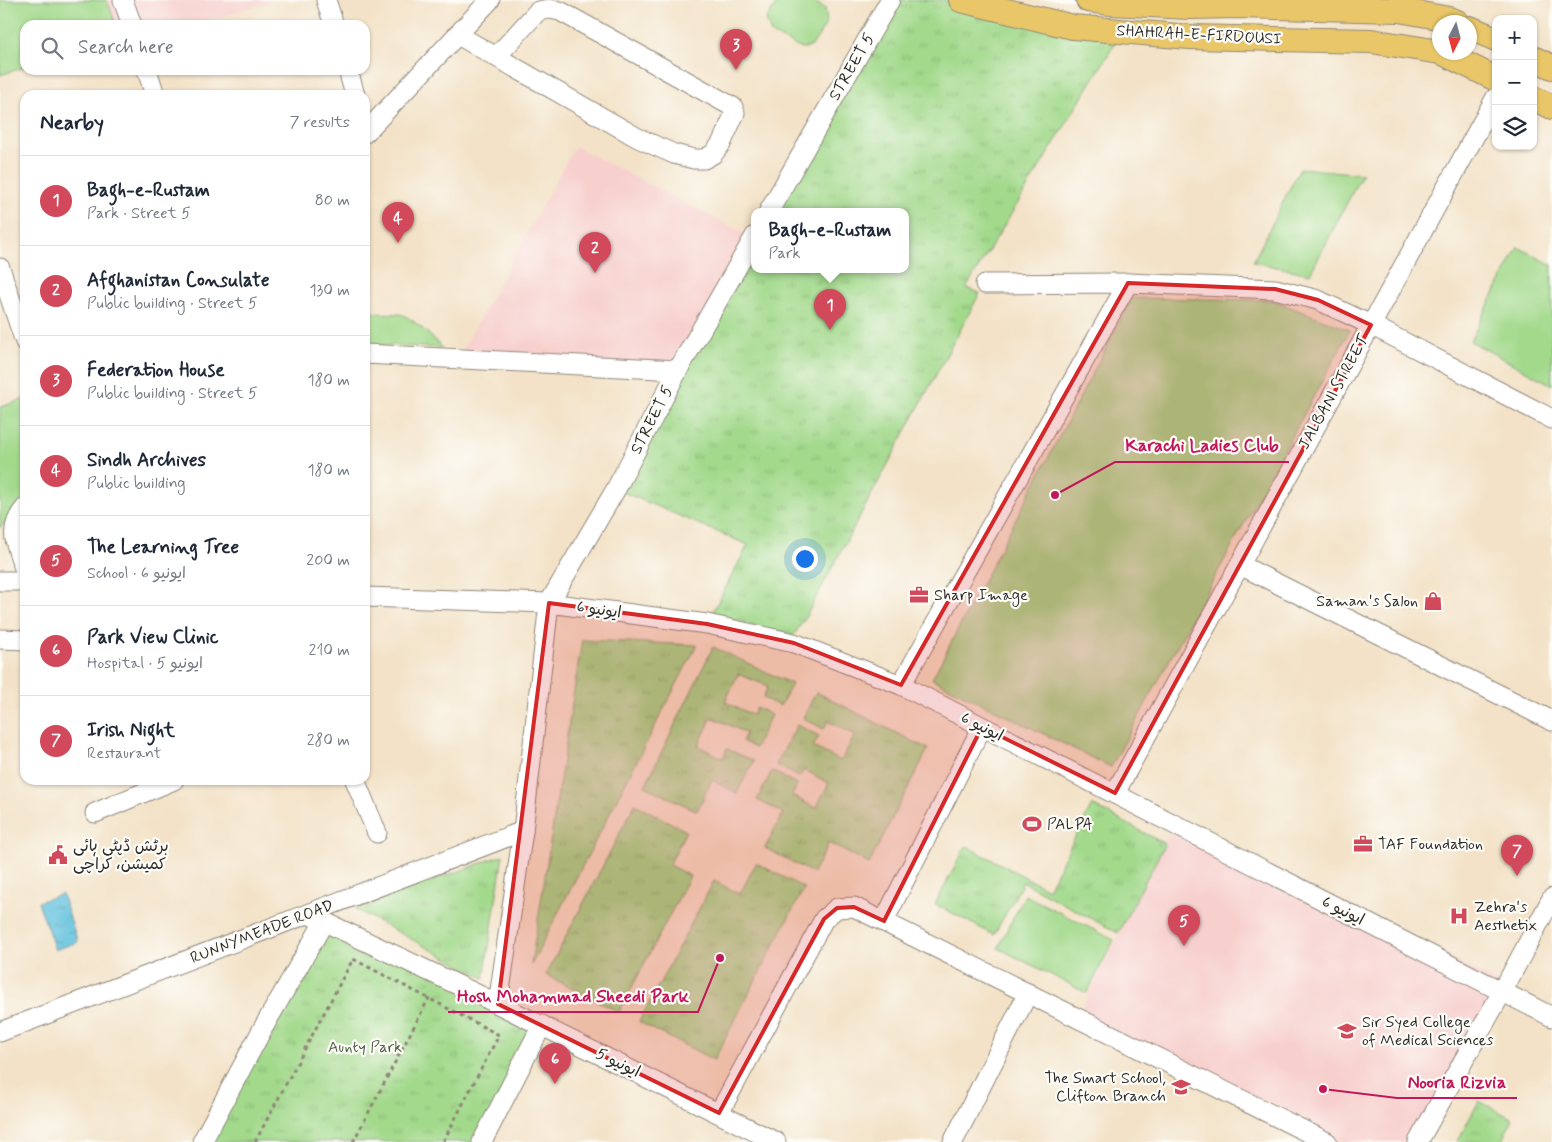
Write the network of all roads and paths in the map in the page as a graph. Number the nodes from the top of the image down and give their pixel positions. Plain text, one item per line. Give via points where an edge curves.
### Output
1 (124, 0) edge
2 (326, 0) edge
3 (490, 0) edge
4 (890, 0) edge
5 (961, 0) edge
6 (1088, 0) edge
7 (1191, 4) edge
8 (1432, 16) edge
9 (130, 20) edge
10 (332, 20) edge
11 (1477, 31) edge
12 (458, 35) junction
13 (1492, 37) edge
14 (1432, 51) edge
15 (496, 57) junction
16 (1457, 60) edge
17 (1537, 60) edge
18 (1552, 67) edge
19 (149, 75) edge
20 (349, 75) edge
21 (1492, 77) edge
22 (154, 90) edge
23 (354, 90) edge
24 (1537, 100) edge
25 (1492, 104) edge
26 (1552, 108) edge
27 (370, 127) edge
28 (771, 208) edge
29 (751, 243) edge
30 (0, 268) edge
31 (1128, 283) junction
32 (985, 284) dead end
33 (1371, 325) junction
34 (20, 327) edge
35 (370, 354) edge
36 (678, 370) junction
37 (1552, 420) edge
38 (20, 514) edge
39 (20, 556) edge
40 (1240, 565) junction
41 (0, 581) edge
42 (20, 581) edge
43 (370, 597) edge
44 (549, 603) junction
45 (0, 640) edge
46 (20, 640) edge
47 (901, 685) junction
48 (1552, 721) edge
49 (982, 727) junction
50 (162, 785) edge
51 (357, 785) edge
52 (1115, 793) junction
53 (95, 812) dead end
54 (523, 831) junction
55 (377, 832) dead end
56 (1552, 898) edge
57 (316, 918) junction
58 (884, 921) junction
59 (1502, 992) junction
60 (1028, 993) junction
61 (429, 998) junction
62 (498, 1004) junction
63 (1552, 1017) edge
64 (542, 1026) junction
65 (0, 1032) edge
66 (719, 1113) junction
67 (202, 1142) edge
68 (255, 1142) edge
69 (353, 1142) edge
70 (443, 1142) edge
71 (482, 1142) edge
72 (776, 1142) edge
73 (954, 1142) edge
74 (1327, 1142) edge
75 (1418, 1142) edge

1 - 9 street
2 - 10 street
3 - 12 street
4 - 28 street, STREET 5
5 - 14 main road, SHAHRAH-E-FIRDOUSI via 1073,27 1190,37 1371,41
6 - 7 main road, SHAHRAH-E-FIRDOUSI via 1111,4
7 - 8 main road, SHAHRAH-E-FIRDOUSI via 1399,10
11 - 13 main road
12 - 15 street
12 - 27 street
15 - 15 street via 638,138 694,159 704,159 713,154 735,113 733,107 560,11 538,11
16 - 21 main road, SHAHRAH-E-FIRDOUSI
17 - 18 main road
19 - 22 street
20 - 23 street
24 - 26 main road
25 - 33 street, JALBANI STREET
29 - 36 street, STREET 5
30 - 34 street
31 - 32 street
31 - 33 street via 1275,289 1318,300
31 - 47 street
33 - 37 street
33 - 40 street, JALBANI STREET
35 - 36 street
36 - 44 street, STREET 5 via 616,489
38 - 39 street via 14,529
40 - 48 street
40 - 52 street, JALBANI STREET
41 - 42 street
43 - 44 street, ایونیو 6
44 - 47 street, ایونیو 6 via 707,624 794,643
44 - 54 street
45 - 46 street
47 - 49 street, ایونیو 6
49 - 52 street, ایونیو 6
49 - 58 street
50 - 53 street
51 - 55 street
52 - 59 street, ایونیو 6
54 - 57 street, RUNNYMEADE ROAD
54 - 62 street
56 - 59 street
57 - 62 street, ایونیو 5
57 - 65 street, RUNNYMEADE ROAD
57 - 67 street via 263,1028
58 - 60 street
58 - 66 street via 854,906 837,908 824,918
59 - 63 street, ایونیو 6
59 - 75 street
60 - 73 street
60 - 74 street
61 - 68 path via 353,959
61 - 69 path
61 - 70 path via 499,1035
62 - 64 street, ایونیو 5
64 - 66 street, ایونیو 5
64 - 71 street
66 - 72 street, ایونیو 5

